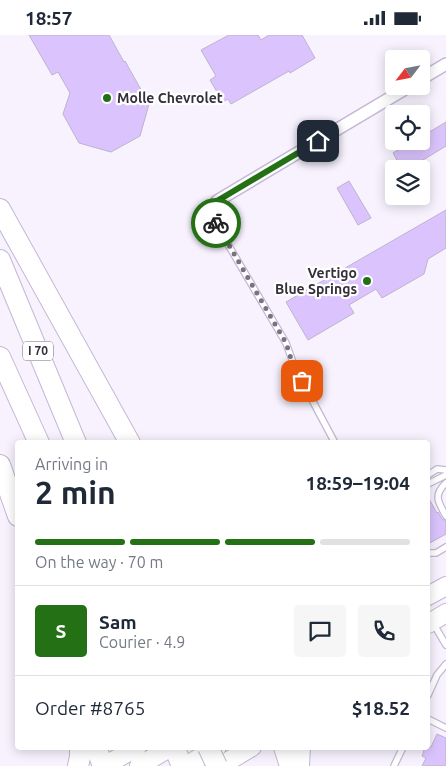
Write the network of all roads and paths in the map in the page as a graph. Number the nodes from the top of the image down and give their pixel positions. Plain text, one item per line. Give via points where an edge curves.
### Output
1 (446, 65) edge
2 (430, 74) edge
3 (395, 95) edge
4 (217, 201) joint
5 (0, 209) edge
6 (0, 259) edge
7 (0, 357) edge
8 (38, 440) edge
9 (75, 440) edge
10 (128, 440) edge
11 (333, 440) edge
12 (0, 465) edge
13 (446, 470) edge
14 (430, 474) edge
15 (446, 475) edge
16 (430, 483) edge
17 (446, 483) edge
18 (15, 508) edge
19 (446, 515) edge
20 (446, 547) edge
21 (430, 553) edge
22 (446, 586) edge
23 (430, 595) edge
24 (435, 620) edge
25 (446, 645) edge
26 (446, 664) edge
27 (430, 691) edge
28 (430, 720) edge
29 (446, 728) edge
30 (80, 750) edge
31 (97, 750) edge
32 (132, 750) edge
33 (168, 750) edge
34 (175, 750) edge
35 (210, 750) edge
36 (212, 750) edge
37 (247, 750) edge
38 (285, 750) edge
39 (300, 750) edge
40 (402, 750) edge
41 (78, 766) edge
42 (103, 766) edge
43 (108, 766) edge
44 (139, 766) edge
45 (184, 766) edge
46 (218, 766) edge
47 (290, 766) edge
48 (299, 766) edge
49 (394, 766) edge

1 - 2 street
3 - 4 street
4 - 11 lane via 213,210 216,224 286,343 294,368
5 - 10 highway
6 - 9 highway, I 70
7 - 8 highway, I 70
12 - 18 highway
13 - 14 lane via 437,469
15 - 16 lane
17 - 19 lane via 438,495
20 - 21 lane
22 - 23 main road
24 - 25 lane
26 - 27 lane
28 - 29 lane
30 - 41 highway
31 - 42 highway
32 - 43 main road
33 - 44 main road
34 - 45 highway
35 - 46 highway, bridge
36 - 45 main road
37 - 46 main road
38 - 47 highway
39 - 48 highway
40 - 49 lane

